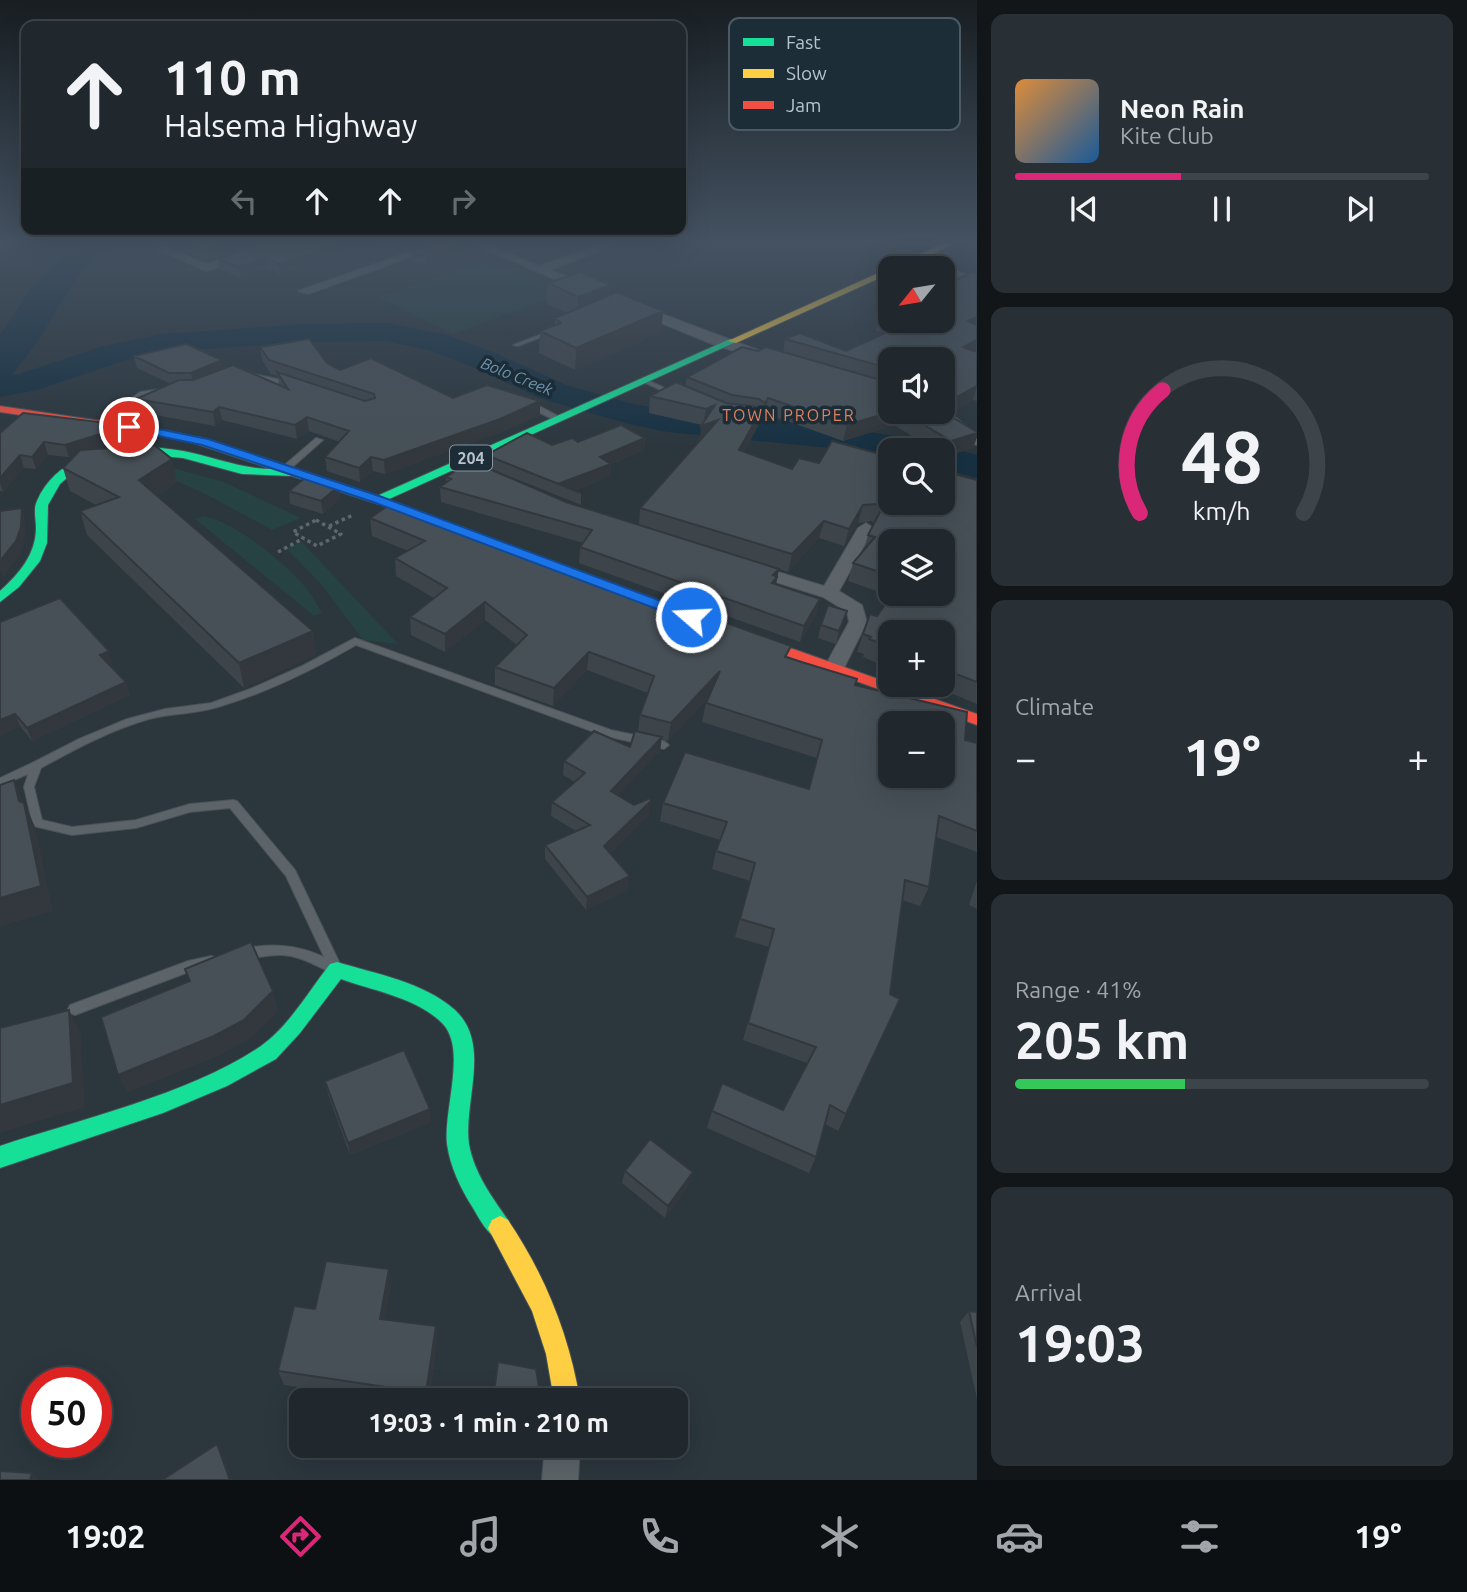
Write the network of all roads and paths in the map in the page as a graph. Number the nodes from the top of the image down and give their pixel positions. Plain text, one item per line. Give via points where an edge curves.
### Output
1 (641, 310) edge
2 (800, 310) edge
3 (565, 327) edge
4 (724, 344) junction
5 (516, 345) dead end
6 (781, 362) edge
7 (234, 373) edge
8 (645, 381) junction
9 (298, 386) edge
10 (172, 390) edge
11 (679, 396) edge
12 (515, 399) edge
13 (0, 409) edge
14 (562, 418) junction
15 (100, 423) junction
16 (955, 424) edge
17 (319, 440) dead end
18 (977, 441) edge
19 (459, 463) junction
20 (288, 471) junction
21 (484, 476) edge
22 (378, 500) junction
23 (403, 509) edge
24 (866, 528) dead end
25 (304, 538) junction
26 (278, 552) dead end
27 (731, 562) edge
28 (829, 593) junction
29 (0, 598) edge
30 (736, 633) edge
31 (834, 667) junction
32 (878, 680) edge
33 (924, 697) edge
34 (977, 720) edge
35 (664, 745) edge
36 (36, 766) junction
37 (0, 782) edge
38 (337, 970) junction
39 (75, 1009) dead end
40 (0, 1157) edge
41 (565, 1388) edge
42 (562, 1458) edge
43 (560, 1480) edge

1 - 4 street
2 - 4 main road, 204
3 - 5 lane
4 - 6 street
4 - 8 main road, 204
7 - 9 lane
8 - 11 lane
8 - 14 main road, 204
10 - 15 lane via 142,393
12 - 14 lane
13 - 15 main road
14 - 19 main road, 204
15 - 20 main road via 197,440
16 - 18 street
17 - 20 lane
19 - 21 street
19 - 22 main road, 204
20 - 22 main road
20 - 29 main road via 256,472 204,459 120,451 68,468 54,480 41,504 37,559
22 - 23 main road
24 - 28 street
25 - 25 path via 293,532 316,520 341,534 317,546
25 - 26 path
27 - 28 street
28 - 31 street via 859,615
30 - 31 main road
31 - 32 main road
33 - 34 main road
35 - 36 lane via 609,733 355,641 285,678 215,705 127,722
36 - 37 lane
36 - 38 lane via 29,787 37,823 72,831 136,824 190,808 233,804 292,873
38 - 39 lane via 293,949 267,948 193,965
38 - 40 main road via 269,1052 163,1103
38 - 41 main road via 427,1003 449,1017 460,1032 464,1049 455,1119 461,1159 477,1194 516,1251 557,1340
42 - 43 street

